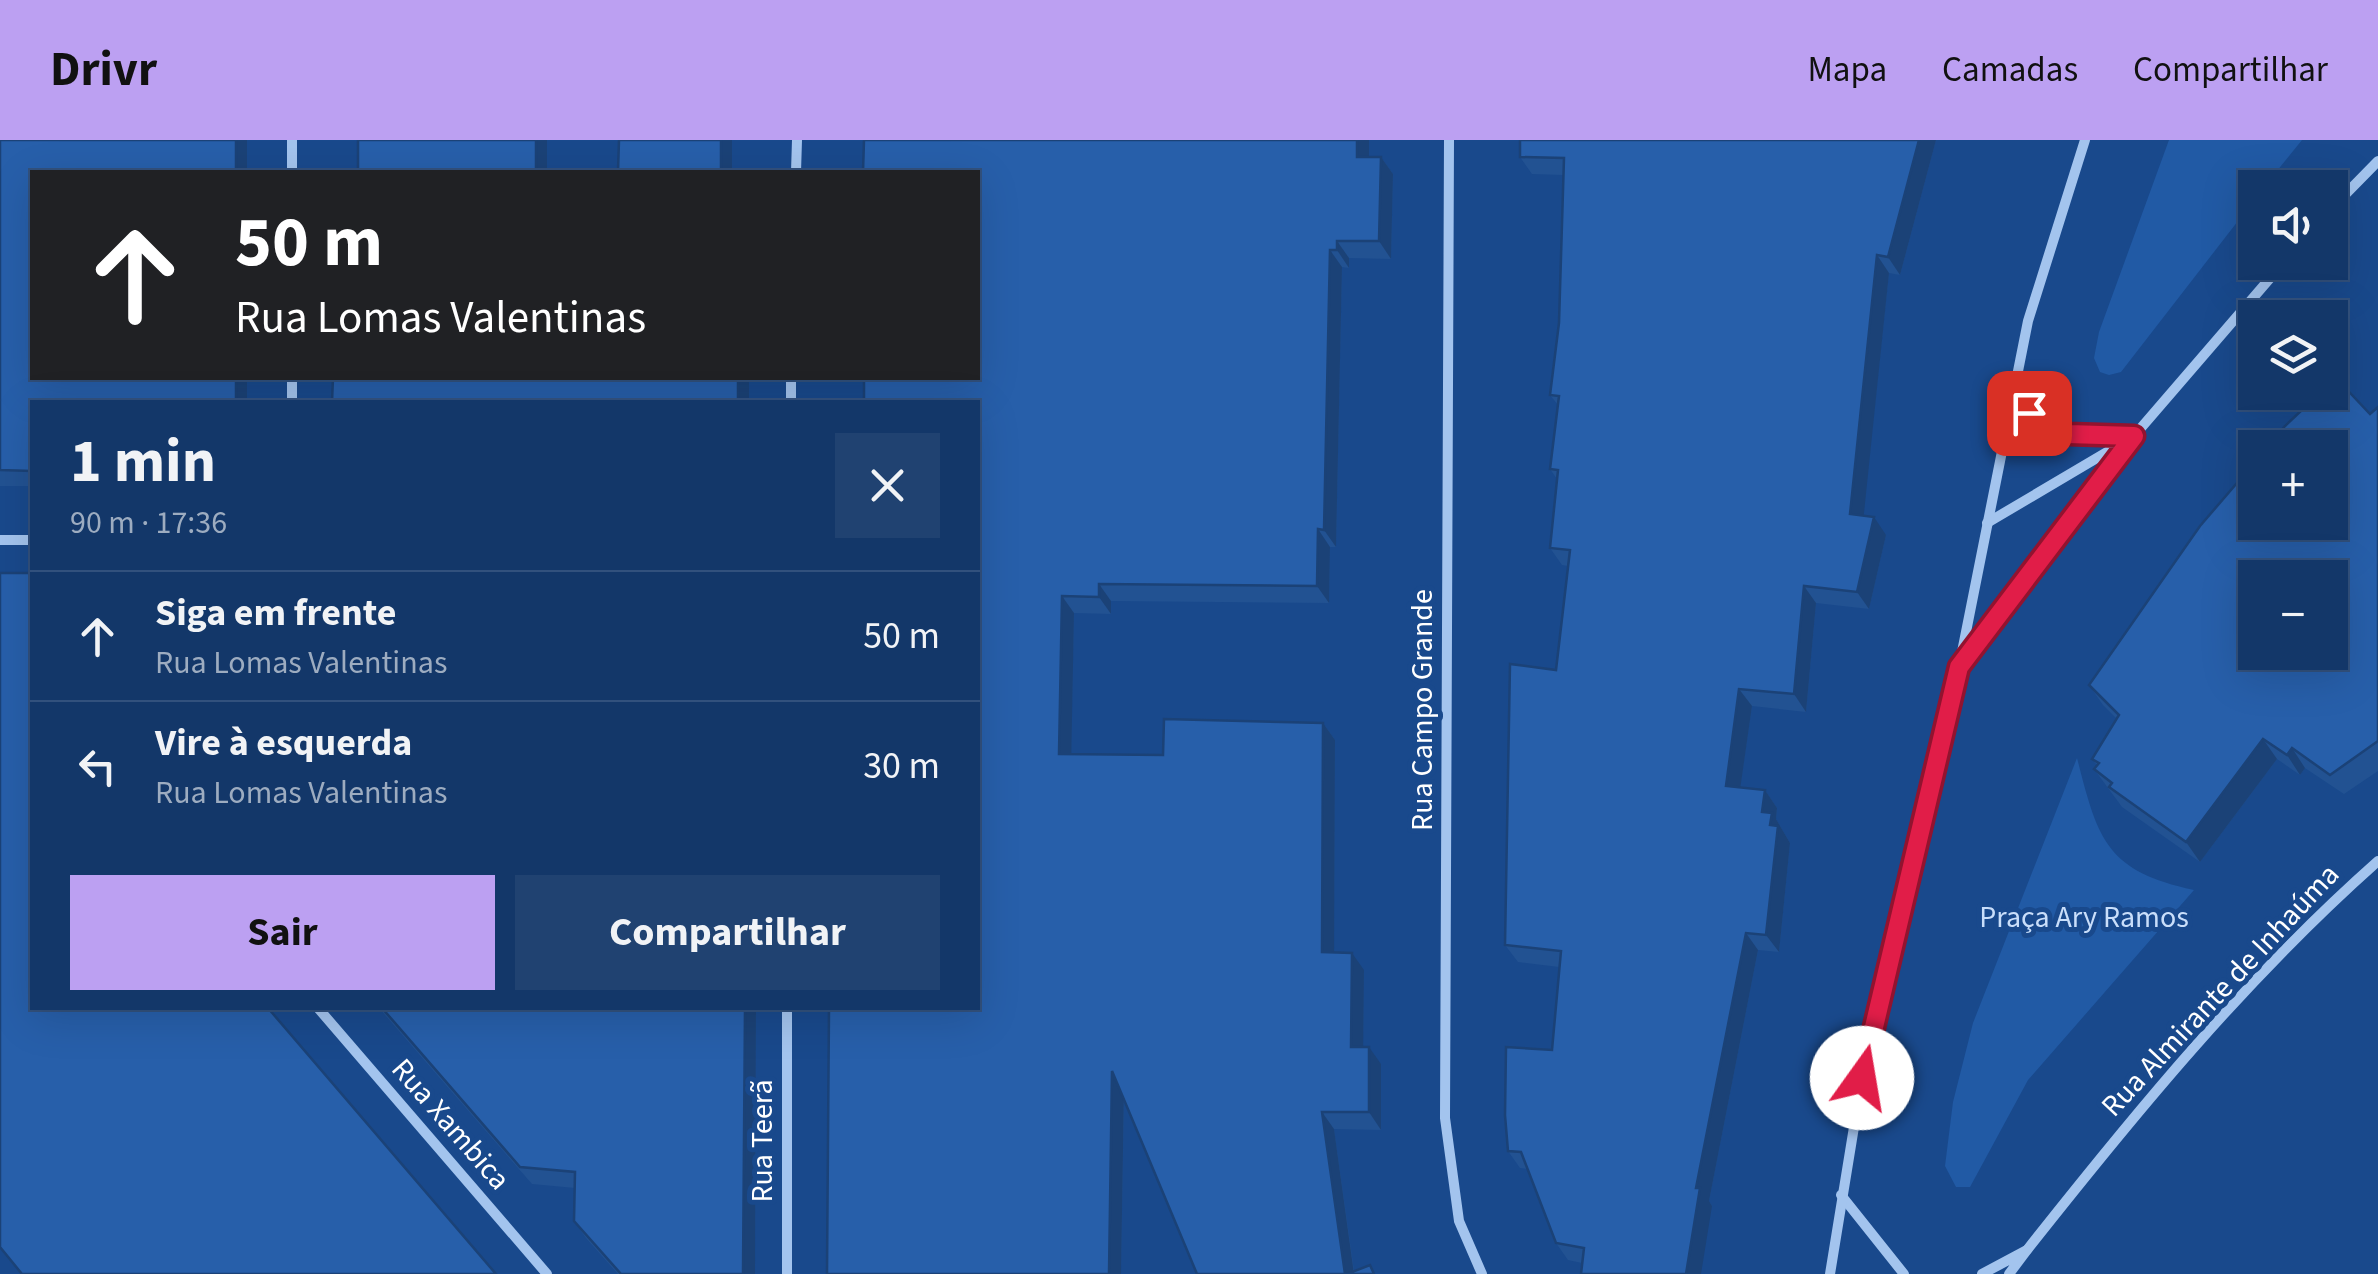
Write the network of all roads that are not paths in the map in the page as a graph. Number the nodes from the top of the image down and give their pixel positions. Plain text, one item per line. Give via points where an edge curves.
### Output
1 (292, 140) edge
2 (797, 140) edge
3 (1449, 140) edge
4 (2085, 140) edge
5 (2378, 161) edge
6 (292, 170) edge
7 (796, 170) edge
8 (2348, 192) edge
9 (2268, 280) edge
10 (2011, 401) junction
11 (2134, 436) junction
12 (1987, 523) junction
13 (0, 540) edge
14 (30, 540) edge
15 (1959, 667) junction
16 (2378, 861) edge
17 (320, 1010) edge
18 (787, 1010) edge
19 (1841, 1196) junction
20 (2027, 1250) junction
21 (547, 1274) edge
22 (787, 1274) edge
23 (1482, 1274) edge
24 (1830, 1274) edge
25 (1904, 1274) edge
26 (1982, 1274) edge
27 (2009, 1274) edge

1 - 6 street
2 - 7 street
3 - 23 street, Rua Campo Grande via 1445,1118 1459,1222
4 - 10 street via 2028,321
5 - 8 street
9 - 11 street
10 - 11 street via 2068,434
10 - 12 street
11 - 12 street
11 - 15 street
12 - 15 street
13 - 14 street
15 - 19 street via 1862,1078
16 - 20 street, Rua Almirante de Inhaúma via 2314,918 2162,1079
17 - 21 street, Rua Xambica
18 - 22 street, Rua Teerã
19 - 24 street
19 - 25 street
20 - 26 street
20 - 27 street, Rua Almirante de Inhaúma

